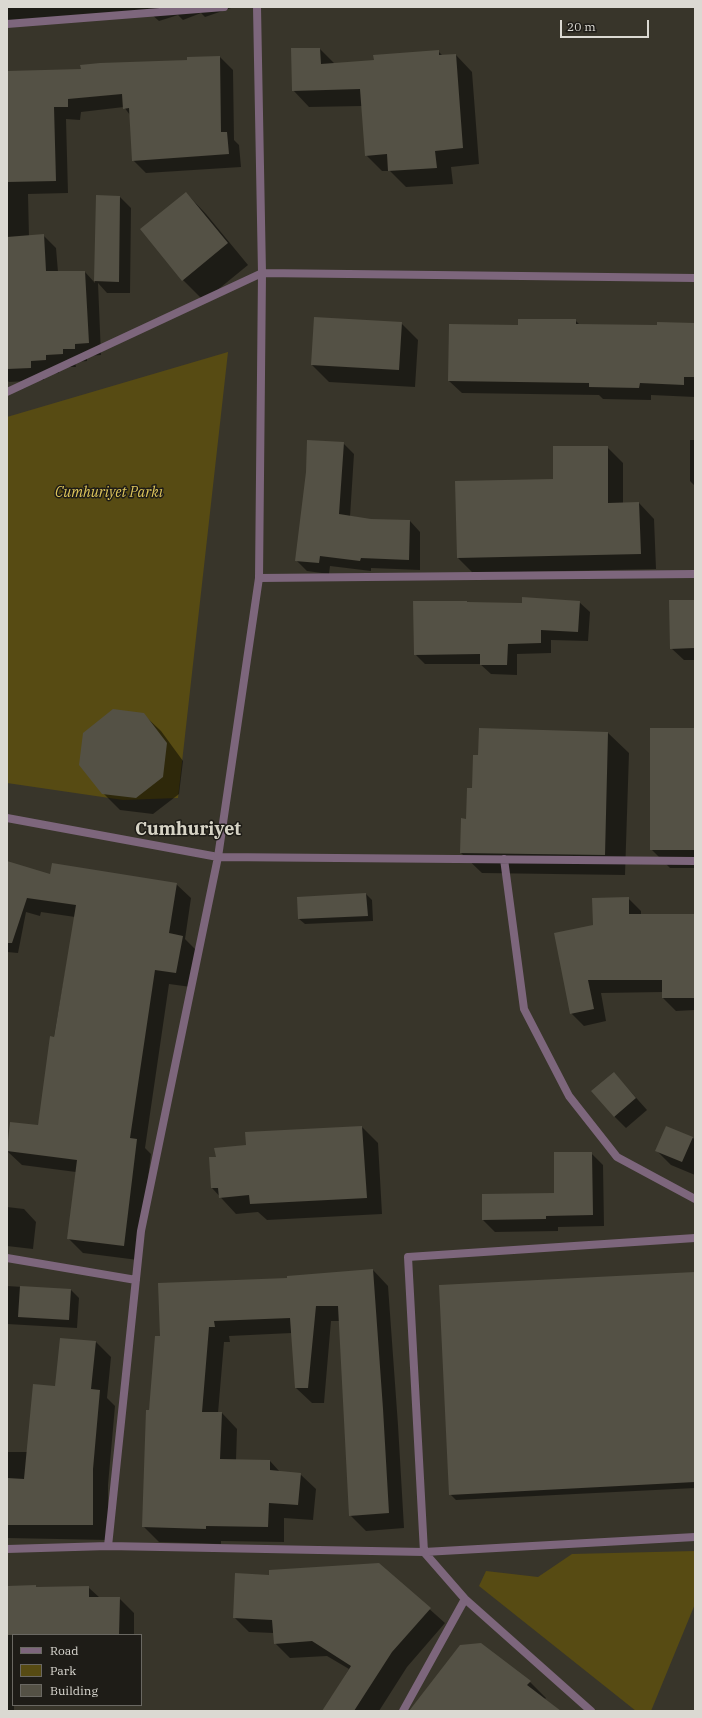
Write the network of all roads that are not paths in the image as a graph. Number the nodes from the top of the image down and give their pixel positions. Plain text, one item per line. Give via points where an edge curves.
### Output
1 (224, 7) edge
2 (257, 7) edge
3 (7, 24) edge
4 (262, 273) junction
5 (695, 278) edge
6 (7, 392) edge
7 (695, 574) edge
8 (259, 578) junction
9 (7, 818) edge
10 (218, 857) junction
11 (504, 859) junction
12 (695, 861) edge
13 (695, 1199) edge
14 (695, 1238) edge
15 (7, 1258) edge
16 (136, 1280) junction
17 (695, 1537) edge
18 (108, 1546) junction
19 (7, 1549) edge
20 (424, 1552) junction
21 (465, 1599) junction
22 (403, 1711) edge
23 (591, 1711) edge

1 - 3 street
2 - 4 street
4 - 5 street
4 - 6 street
4 - 8 street
7 - 8 street
8 - 10 street
9 - 10 street
10 - 11 street
10 - 16 street via 141,1231
11 - 12 street
11 - 13 street via 524,1009 568,1096 618,1157
14 - 20 street via 408,1257
15 - 16 street
16 - 18 street
17 - 20 street
18 - 19 street
18 - 20 street
20 - 21 street
21 - 22 street
21 - 23 street

